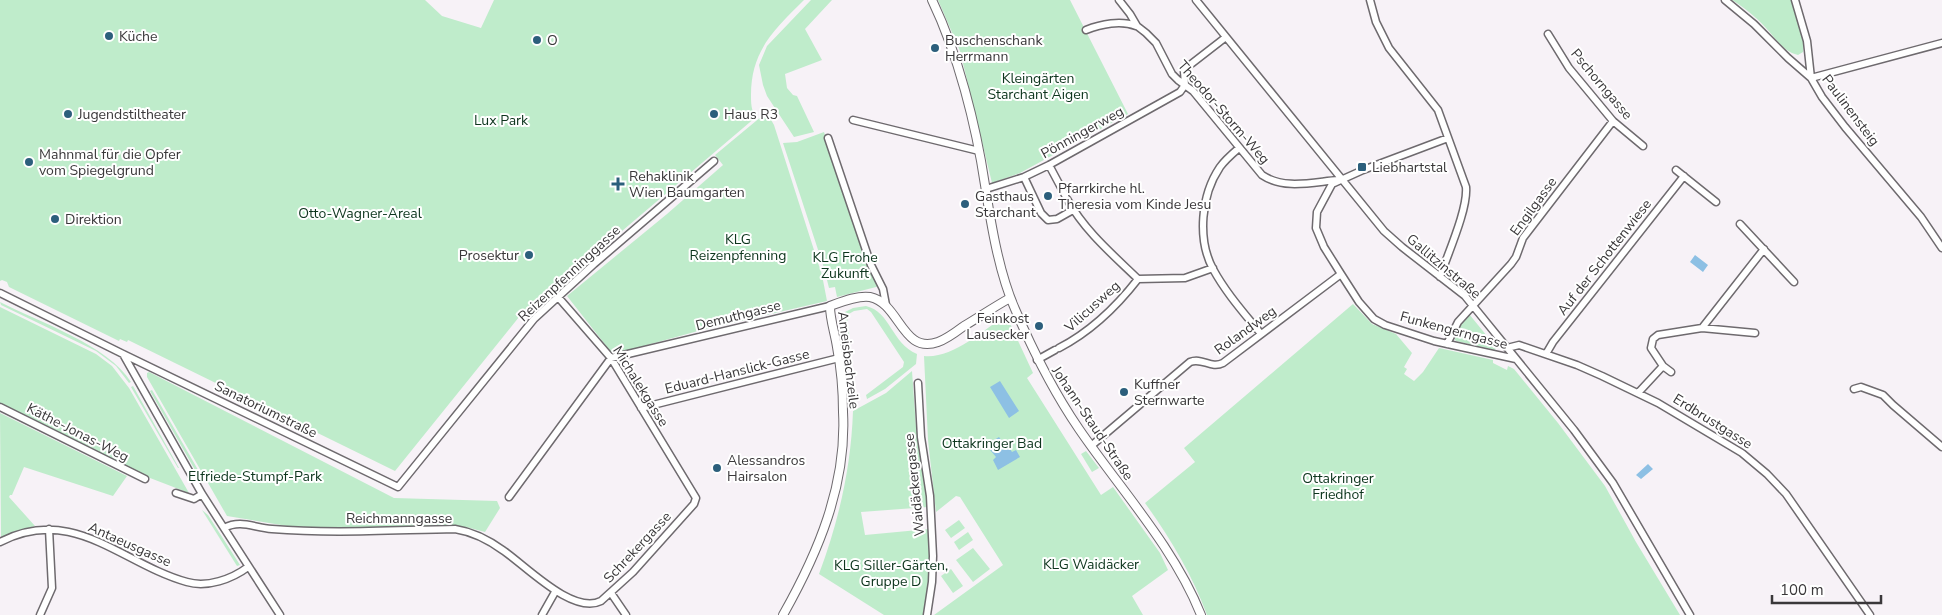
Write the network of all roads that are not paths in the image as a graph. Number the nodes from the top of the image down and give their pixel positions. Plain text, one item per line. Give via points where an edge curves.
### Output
1 (932, 0) edge
2 (1119, 0) edge
3 (1196, 0) edge
4 (1370, 0) edge
5 (1725, 0) edge
6 (1795, 0) edge
7 (1137, 26) junction
8 (1086, 30) dead end
9 (1548, 34) dead end
10 (1226, 37) junction
11 (1942, 43) edge
12 (1811, 78) junction
13 (1184, 85) junction
14 (853, 120) dead end
15 (1613, 121) junction
16 (828, 138) dead end
17 (1448, 138) junction
18 (1643, 146) dead end
19 (1239, 148) junction
20 (979, 151) junction
21 (714, 161) dead end
22 (1049, 165) junction
23 (1676, 170) dead end
24 (1684, 176) junction
25 (1024, 177) junction
26 (1341, 180) junction
27 (986, 189) junction
28 (1716, 202) dead end
29 (1073, 210) junction
30 (1740, 224) dead end
31 (1942, 248) edge
32 (1764, 249) junction
33 (1212, 268) junction
34 (1341, 274) junction
35 (1440, 277) junction
36 (1138, 279) junction
37 (1794, 282) dead end
38 (0, 293) edge
39 (558, 297) junction
40 (1010, 298) junction
41 (886, 305) junction
42 (1473, 305) junction
43 (830, 306) junction
44 (1702, 328) junction
45 (1755, 333) dead end
46 (1260, 334) junction
47 (1447, 344) junction
48 (1507, 348) junction
49 (123, 354) junction
50 (1546, 354) junction
51 (611, 358) junction
52 (838, 358) junction
53 (1516, 359) junction
54 (1037, 360) junction
55 (1664, 366) junction
56 (1671, 372) dead end
57 (918, 383) dead end
58 (1854, 389) dead end
59 (1638, 393) junction
60 (0, 407) edge
61 (641, 408) junction
62 (1091, 446) junction
63 (1942, 447) edge
64 (145, 479) dead end
65 (398, 487) joint
66 (176, 493) dead end
67 (202, 494) junction
68 (694, 494) joint
69 (510, 497) dead end
70 (224, 528) junction
71 (49, 529) junction
72 (0, 542) edge
73 (248, 567) junction
74 (556, 592) junction
75 (611, 593) junction
76 (40, 615) edge
77 (280, 615) edge
78 (542, 615) edge
79 (626, 615) edge
80 (783, 615) edge
81 (927, 615) edge
82 (1201, 615) edge
83 (1690, 615) edge
84 (1870, 615) edge

1 - 20 street, Johann-Staud-Straße via 954,52
2 - 7 street, Theodor-Storm-Weg
3 - 10 street, Gallitzinstraße
4 - 17 street via 1376,22 1389,48 1438,110
5 - 12 street, Paulinensteig
6 - 12 street via 1806,41
7 - 8 street via 1114,23
7 - 13 street, Theodor-Storm-Weg via 1152,38 1172,74
9 - 15 street, Pschorngasse via 1569,68
10 - 13 street via 1186,68
10 - 26 street, Gallitzinstraße
11 - 12 street
12 - 31 street, Paulinensteig via 1822,97 1921,217
13 - 19 street, Theodor-Storm-Weg via 1193,91
13 - 22 street, Pönningerweg via 1180,92
14 - 20 street
15 - 18 street, Pschorngasse
15 - 42 street, Engilgasse via 1523,238 1511,264
16 - 41 street
17 - 26 street
17 - 35 street via 1463,176 1466,198
19 - 26 street, Theodor-Storm-Weg via 1262,175 1277,183
19 - 33 street via 1219,169 1206,198 1204,234
20 - 27 street, Johann-Staud-Straße
21 - 39 street, Reizenpfenninggasse
22 - 25 street, Pönningerweg
22 - 29 street
23 - 24 street
24 - 28 street
24 - 50 street, Auf der Schottenwiese
25 - 27 street, Pönningerweg
25 - 29 street via 1040,213 1048,220
26 - 34 street, Funkengerngasse via 1327,191 1315,219 1319,237
26 - 35 street, Gallitzinstraße via 1384,231
27 - 40 street, Johann-Staud-Straße
29 - 36 street via 1092,236
30 - 32 street
32 - 37 street
32 - 44 street
33 - 36 street via 1185,278
33 - 46 street
34 - 46 street, Rolandweg
34 - 47 street, Funkengerngasse via 1358,302 1374,319
35 - 42 street, Gallitzinstraße
36 - 54 street, Vilicusweg via 1094,325
38 - 49 street, Sanatoriumstraße
39 - 51 street, Michalekgasse
39 - 65 street, Reizenpfenninggasse via 534,319
40 - 41 street via 945,339 930,344 909,337
40 - 54 street, Johann-Staud-Straße
41 - 43 street, Demuthgasse via 865,296
42 - 47 street, Engilgasse via 1456,325
42 - 48 street, Gallitzinstraße
43 - 51 street, Demuthgasse
43 - 52 street, Ameisbachzeile
44 - 45 street
44 - 55 street via 1663,334 1653,339 1651,348
46 - 62 street, Rolandweg via 1221,364 1190,362
47 - 53 street, Funkengerngasse
48 - 50 street, Erdbrustgasse via 1519,345
48 - 53 street, Gallitzinstraße
49 - 65 street, Sanatoriumstraße
49 - 67 street
50 - 59 street, Erdbrustgasse
51 - 61 street, Michalekgasse
51 - 69 street
52 - 61 street, Eduard-Hanslick-Gasse
52 - 80 street, Ameisbachzeile via 844,414 838,476 821,538 808,570
53 - 83 street, Gallitzinstraße via 1604,469
54 - 62 street, Johann-Staud-Straße
55 - 56 street
55 - 59 street
57 - 81 street, Waidäckergasse via 933,556
58 - 63 street via 1861,387 1883,395
59 - 84 street, Erdbrustgasse via 1742,452 1767,474 1794,505
60 - 64 street, Käthe-Jonas-Weg
61 - 68 street, Michalekgasse
62 - 82 street, Johann-Staud-Straße via 1174,560
66 - 67 street via 194,499
67 - 70 street
68 - 75 street, Schrekergasse via 694,504
70 - 73 street
70 - 74 street, Reichmanngasse via 238,522 304,531 466,531 504,550
71 - 72 street, Antaeusgasse via 16,535
71 - 73 street, Antaeusgasse via 96,540 188,583 206,584 227,579
71 - 76 street via 52,588
73 - 77 street
74 - 75 street, Schrekergasse via 586,606 596,604
74 - 78 street
75 - 79 street

